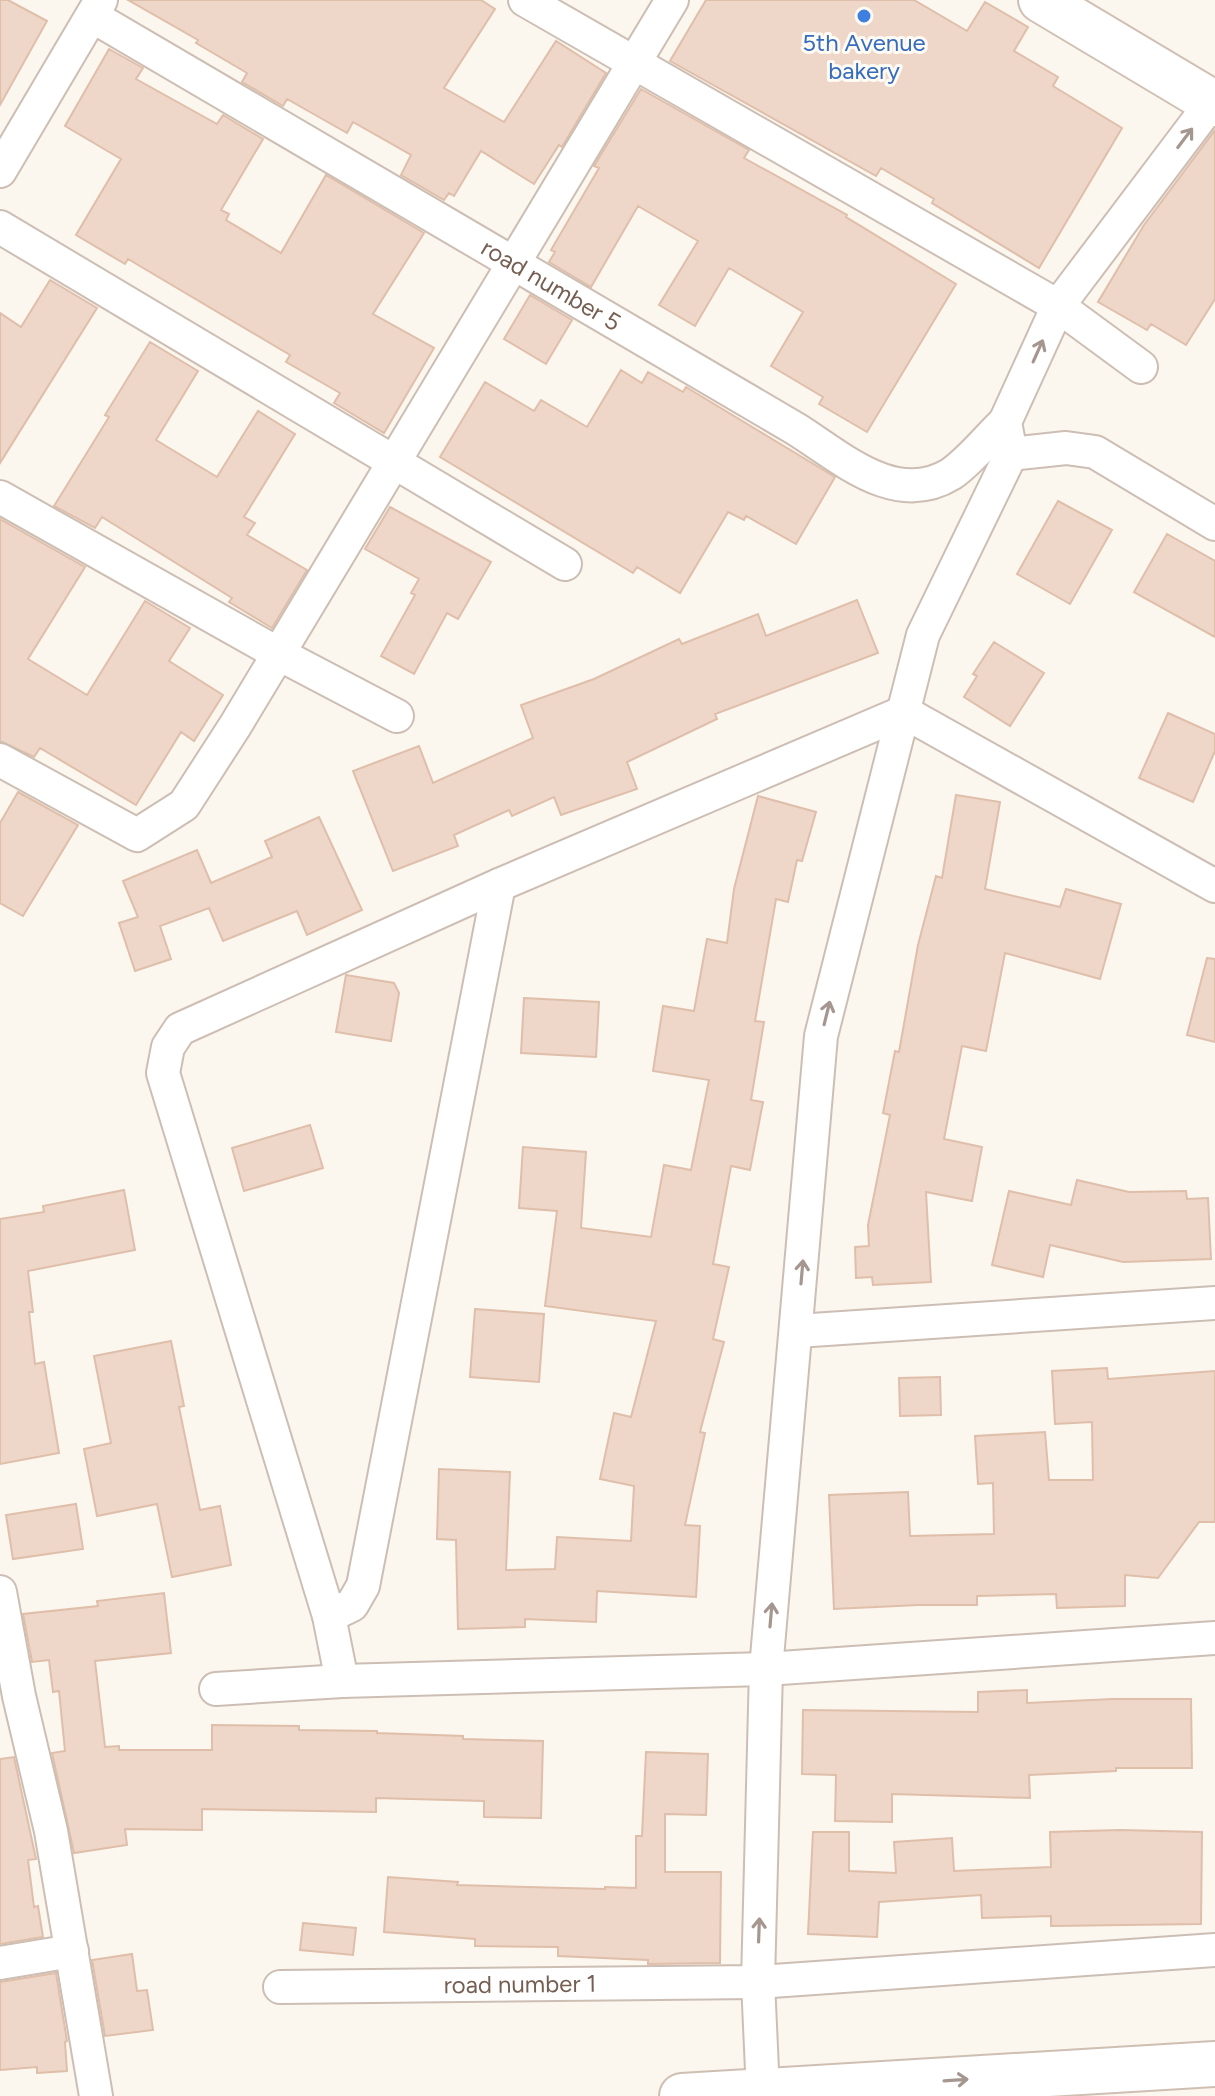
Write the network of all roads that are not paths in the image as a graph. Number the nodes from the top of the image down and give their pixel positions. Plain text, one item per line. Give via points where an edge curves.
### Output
1 (525, 0) edge
2 (672, 0) edge
3 (1041, 0) edge
4 (96, 8) edge
5 (632, 63) junction
6 (1214, 101) edge
7 (0, 171) edge
8 (0, 227) edge
9 (512, 262) junction
10 (1058, 306) junction
11 (1141, 367) dead end
12 (1005, 422) junction
13 (1011, 454) junction
14 (392, 461) junction
15 (0, 497) edge
16 (1215, 524) edge
17 (565, 564) dead end
18 (277, 653) junction
19 (904, 712) junction
20 (397, 716) dead end
21 (0, 760) edge
22 (499, 885) junction
23 (1215, 886) edge
24 (1215, 1303) edge
25 (797, 1331) junction
26 (0, 1592) edge
27 (329, 1616) junction
28 (1215, 1638) edge
29 (766, 1669) junction
30 (342, 1681) junction
31 (216, 1689) dead end
32 (9, 1696) edge
33 (1215, 1950) edge
34 (72, 1951) junction
35 (0, 1963) edge
36 (758, 1982) junction
37 (280, 1987) dead end
38 (1215, 2064) edge
39 (763, 2092) junction
40 (96, 2096) edge
41 (682, 2096) edge

1 - 5 street
2 - 5 street
3 - 6 main road
4 - 7 street
4 - 9 street, road number 5
5 - 9 street
5 - 10 street
10 -> 6 street
8 - 14 street
9 - 12 street, road number 5 via 879,481 918,487 952,473
9 - 14 street
10 - 11 street
12 -> 10 street
12 - 13 street
13 - 16 street via 1066,448 1095,452
13 - 19 street via 923,635
14 - 17 street
14 - 18 street
15 - 18 street
18 - 20 street
18 - 21 street via 184,805 137,835
19 - 22 street
19 - 23 street
25 -> 19 street via 821,1036
22 - 27 street via 363,1586 352,1605
22 - 27 street via 204,1016 180,1029 168,1047 163,1073
24 - 25 street
29 -> 25 street
26 - 32 street
27 - 30 street
28 - 29 street
29 - 30 street
36 -> 29 street
30 - 31 street
32 - 34 street via 51,1831
33 - 36 street, road number 1
34 - 35 street
34 - 40 street
36 - 37 street, road number 1
36 - 39 street
39 -> 38 main road
39 - 41 main road

